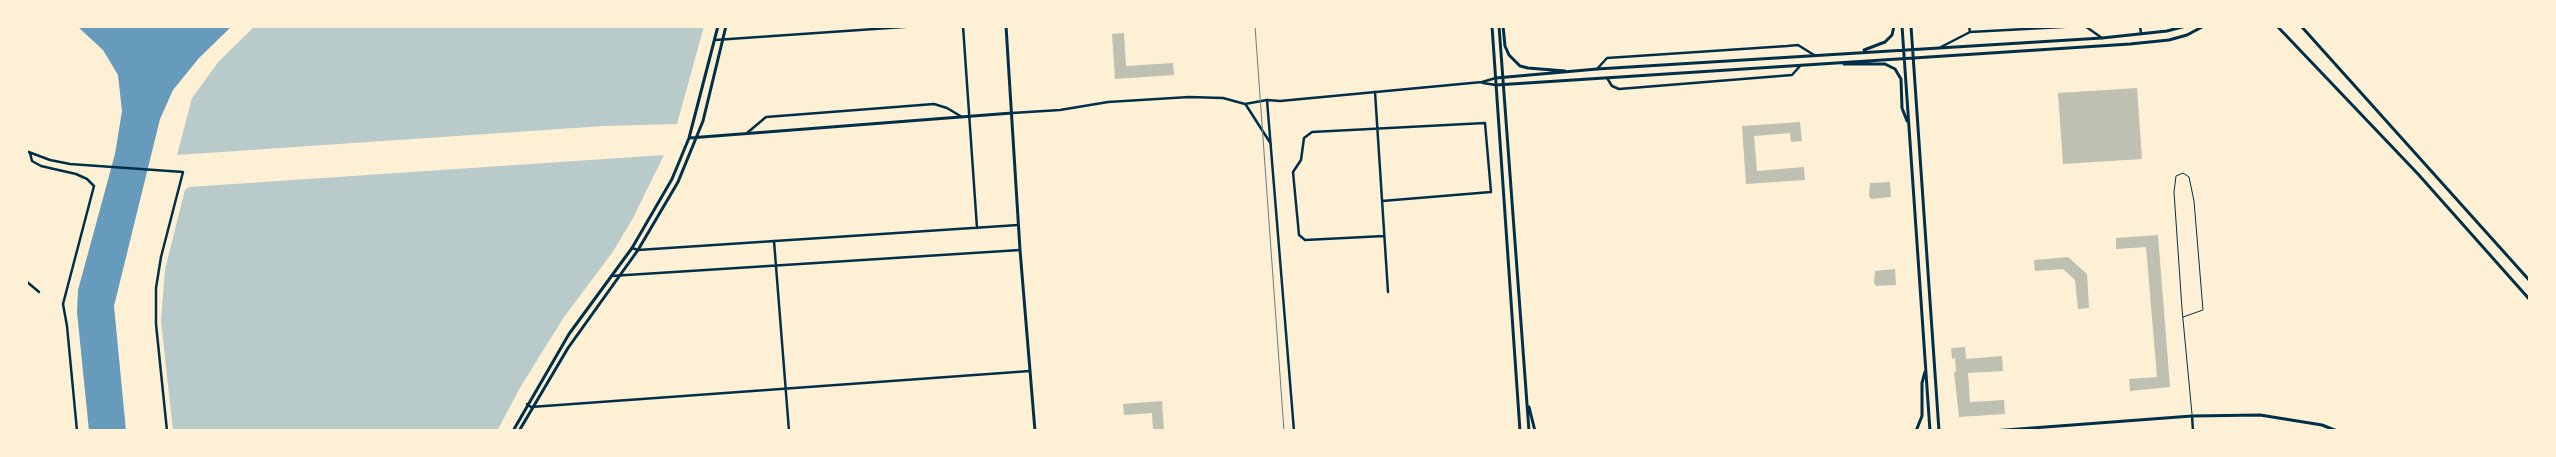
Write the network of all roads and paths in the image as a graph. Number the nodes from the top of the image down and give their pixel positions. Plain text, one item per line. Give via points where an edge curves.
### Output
1 (718, 26) edge
2 (726, 26) edge
3 (918, 26) edge
4 (963, 26) edge
5 (1006, 26) edge
6 (1492, 26) edge
7 (1499, 26) edge
8 (1503, 26) edge
9 (1894, 26) edge
10 (1902, 26) edge
11 (1911, 26) edge
12 (1969, 26) edge
13 (2081, 26) edge
14 (2085, 26) edge
15 (2140, 26) edge
16 (2186, 26) edge
17 (2204, 26) edge
18 (2277, 26) edge
19 (2301, 26) edge
20 (1970, 32) junction
21 (2141, 33) junction
22 (2102, 38) junction
23 (715, 40) junction
24 (724, 40) junction
25 (1914, 48) junction
26 (1940, 48) junction
27 (1905, 50) junction
28 (1853, 53) junction
29 (1815, 56) junction
30 (1914, 58) junction
31 (1905, 59) junction
32 (1839, 63) junction
33 (1801, 65) junction
34 (1596, 69) junction
35 (1583, 71) junction
36 (1606, 77) junction
37 (1496, 78) junction
38 (1504, 78) junction
39 (1482, 82) junction
40 (1503, 84) junction
41 (1496, 85) junction
42 (1375, 92) junction
43 (1267, 100) junction
44 (1245, 104) junction
45 (1012, 114) junction
46 (963, 118) junction
47 (969, 118) junction
48 (1909, 127) junction
49 (1377, 128) junction
50 (746, 134) junction
51 (698, 137) junction
52 (689, 138) junction
53 (1272, 146) junction
54 (28, 152) edge
55 (1382, 201) junction
56 (1018, 225) junction
57 (977, 228) junction
58 (1384, 236) junction
59 (774, 242) junction
60 (632, 248) junction
61 (638, 250) junction
62 (1020, 250) junction
63 (776, 264) junction
64 (611, 276) junction
65 (617, 277) junction
66 (26, 281) edge
67 (2530, 281) edge
68 (39, 292) dead end
69 (1388, 292) dead end
70 (2530, 300) edge
71 (2183, 317) junction
72 (1926, 369) junction
73 (1030, 371) junction
74 (786, 388) junction
75 (1527, 402) junction
76 (526, 404) junction
77 (531, 407) junction
78 (2192, 416) junction
79 (77, 431) edge
80 (167, 431) edge
81 (513, 431) edge
82 (519, 431) edge
83 (789, 431) edge
84 (1035, 431) edge
85 (1294, 431) edge
86 (1520, 431) edge
87 (1529, 431) edge
88 (1535, 431) edge
89 (1916, 431) edge
90 (1930, 431) edge
91 (1939, 431) edge
92 (1992, 431) edge
93 (2193, 431) edge
94 (2337, 431) edge

1 - 23 street
2 - 24 street
3 - 24 street
4 - 47 street
5 - 45 street
6 - 37 street
7 - 38 street
8 - 35 street via 1505,46 1520,66
9 - 28 street via 1892,35 1885,42
10 - 27 street
11 - 25 street
12 - 20 street
13 - 20 street
14 - 22 street
15 - 21 street
16 - 21 street
17 - 30 street via 2169,40
18 - 70 street via 2418,174
19 - 67 street
20 - 26 street
21 - 22 street
22 - 26 street
23 - 24 street
23 - 52 street
24 - 51 street
25 - 26 street
25 - 27 street
25 - 30 street
27 - 28 street
27 - 31 street
28 - 29 street
29 - 34 street
29 - 34 street via 1798,45 1607,58
30 - 31 street
30 - 91 street
31 - 32 street
31 - 48 street
32 - 33 street
32 - 48 street via 1851,66 1885,64 1895,70 1901,79 1902,108
33 - 36 street
33 - 36 street via 1792,75 1619,89 1612,86
34 - 35 street
35 - 38 street
36 - 40 street
37 - 38 street
37 - 39 street
37 - 41 street
38 - 40 street
39 - 41 street
39 - 42 street
40 - 41 street
40 - 75 street
41 - 86 street
42 - 43 street
42 - 49 street
43 - 44 street
43 - 53 street
44 - 45 street via 1223,98 1189,97 1108,102
44 - 53 street
45 - 47 street
45 - 56 street
46 - 47 street
46 - 50 street
46 - 50 street via 934,104 766,117
47 - 57 street
48 - 72 street
49 - 55 street
49 - 55 street via 1484,123 1491,192
49 - 58 street via 1312,132 1304,138 1301,160 1293,172 1298,228 1305,240
50 - 51 street
51 - 52 street
51 - 61 street via 678,182
52 - 60 street via 672,179
53 - 85 street
54 - 79 street via 32,161 41,166 76,174 94,186 63,304
54 - 80 street via 50,160 96,167 183,172 156,288 156,324
55 - 58 street
56 - 57 street
56 - 62 street
57 - 59 street
58 - 69 street
59 - 61 street
59 - 63 street
60 - 61 street
60 - 64 street
61 - 65 street
62 - 63 street
62 - 73 street
63 - 65 street
63 - 74 street
64 - 65 street
64 - 76 street via 569,334
65 - 77 street
66 - 68 street
71 - 71 lane via 2203,310 2194,200 2189,177 2184,173 2176,176 2174,192
71 - 78 lane
72 - 89 street via 1922,383 1922,416
72 - 90 street
73 - 74 street
73 - 84 street
74 - 77 street
74 - 83 street
75 - 87 street
75 - 88 street
76 - 77 street
76 - 81 street
77 - 82 street
78 - 92 street
78 - 93 street
78 - 94 street via 2260,415 2322,425

